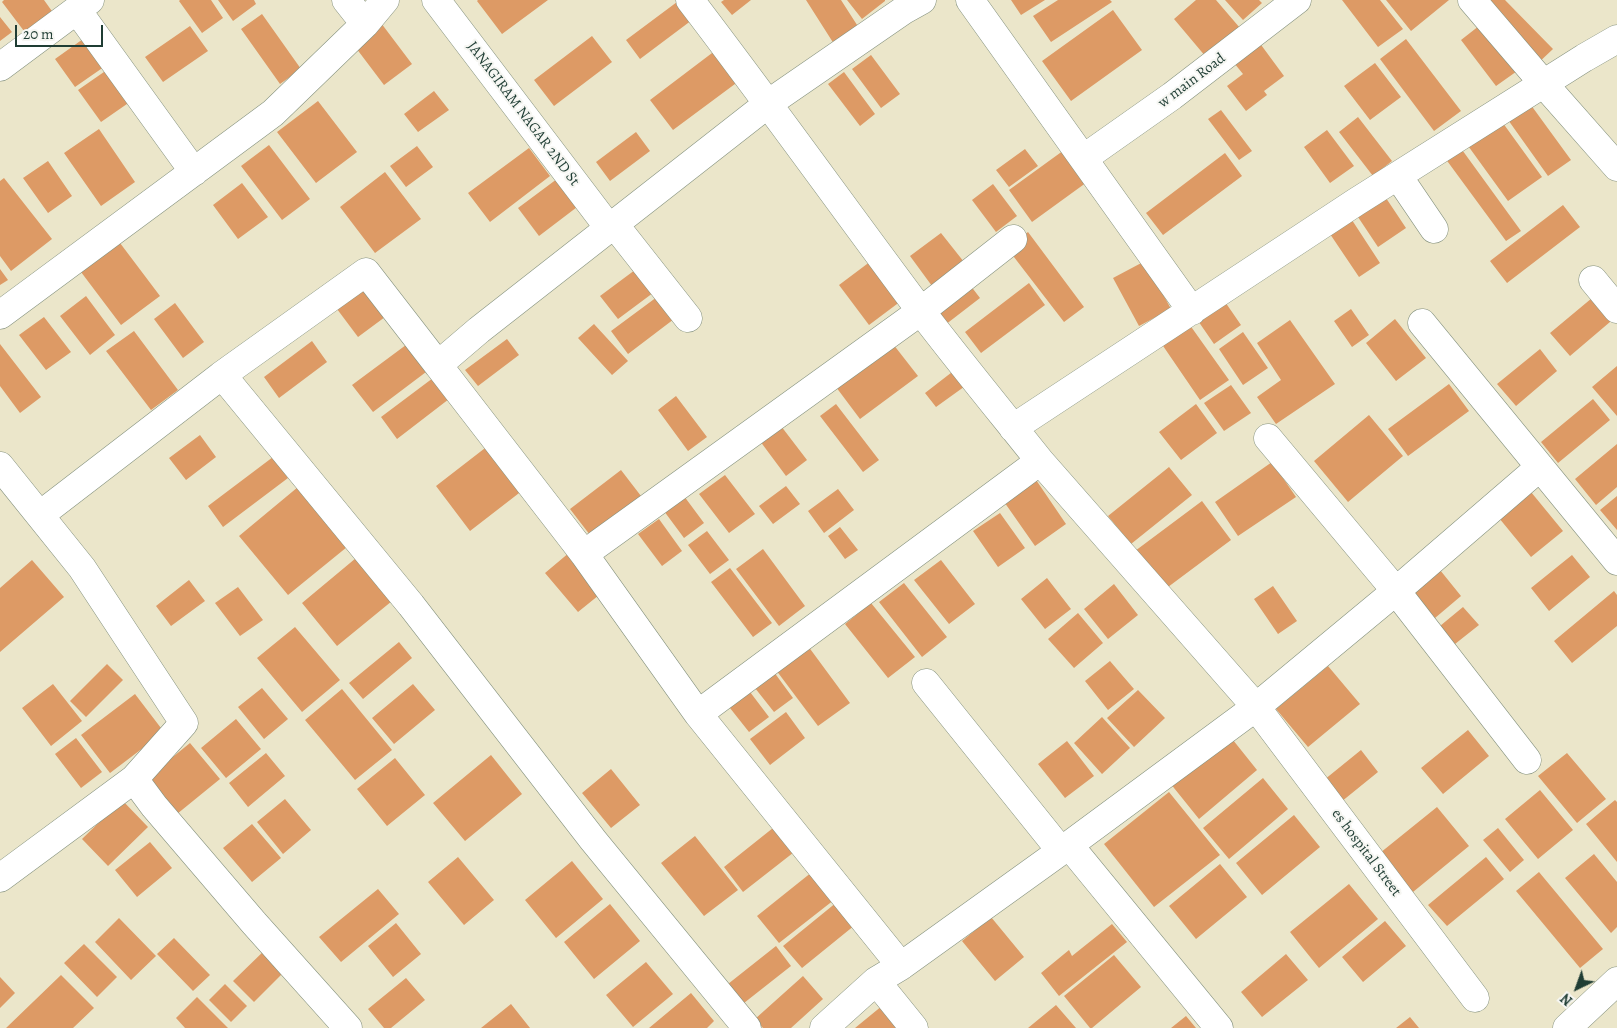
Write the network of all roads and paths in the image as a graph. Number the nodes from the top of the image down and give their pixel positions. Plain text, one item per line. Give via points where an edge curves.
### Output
1 (346, 0) edge
2 (385, 0) edge
3 (436, 0) edge
4 (690, 0) edge
5 (922, 0) edge
6 (970, 0) edge
7 (1297, 0) edge
8 (1472, 0) edge
9 (84, 5) edge
10 (365, 24) junction
11 (1617, 39) edge
12 (0, 67) edge
13 (1543, 83) junction
14 (769, 103) junction
15 (1084, 158) junction
16 (1617, 167) edge
17 (194, 172) junction
18 (1398, 176) junction
19 (612, 226) junction
20 (1434, 229) dead end
21 (1013, 239) dead end
22 (1593, 280) dead end
23 (1617, 309) edge
24 (922, 311) junction
25 (1192, 311) junction
26 (0, 315) edge
27 (688, 318) dead end
28 (1422, 323) dead end
29 (438, 365) junction
30 (222, 375) junction
31 (1014, 428) junction
32 (1268, 438) dead end
33 (1040, 461) junction
34 (0, 466) edge
35 (1540, 467) junction
36 (40, 515) junction
37 (584, 554) junction
38 (1617, 561) edge
39 (1396, 591) junction
40 (926, 683) dead end
41 (1256, 707) junction
42 (698, 714) junction
43 (1527, 760) dead end
44 (134, 779) junction
45 (1065, 848) junction
46 (0, 878) edge
47 (901, 966) junction
48 (876, 981) junction
49 (1617, 981) edge
50 (1475, 998) dead end
51 (348, 1028) edge
52 (747, 1028) edge
53 (824, 1028) edge
54 (914, 1028) edge
55 (1220, 1028) edge
56 (1567, 1028) edge

1 - 10 street
2 - 10 street
3 - 19 street, JANAGIRAM NAGAR 2ND St
4 - 14 street, es hospital Street
5 - 14 street
6 - 15 street
7 - 15 street, w main Road via 1172,96
8 - 13 street
9 - 12 street
9 - 17 street
10 - 17 street via 273,113
11 - 13 street
13 - 16 street
13 - 18 street
14 - 19 street
14 - 24 street, es hospital Street
15 - 25 street
17 - 26 street
18 - 20 street
18 - 25 street
19 - 27 street, JANAGIRAM NAGAR 2ND St
19 - 29 street
21 - 24 street
22 - 23 street
24 - 31 street, es hospital Street
24 - 37 street
25 - 31 street
28 - 35 street
29 - 30 street via 366,272
29 - 37 street
30 - 36 street
30 - 52 street via 411,605 593,840
31 - 33 street, es hospital Street
32 - 39 street
33 - 41 street, es hospital Street
33 - 42 street
34 - 36 street
35 - 38 street
35 - 39 street
36 - 44 street via 82,568 184,723
37 - 42 street
39 - 41 street
39 - 43 street
40 - 45 street
41 - 45 street
41 - 50 street, es hospital Street
42 - 47 street
44 - 46 street
44 - 51 street via 254,923
45 - 47 street
45 - 55 street
47 - 48 street
48 - 53 street
48 - 54 street
49 - 56 street

